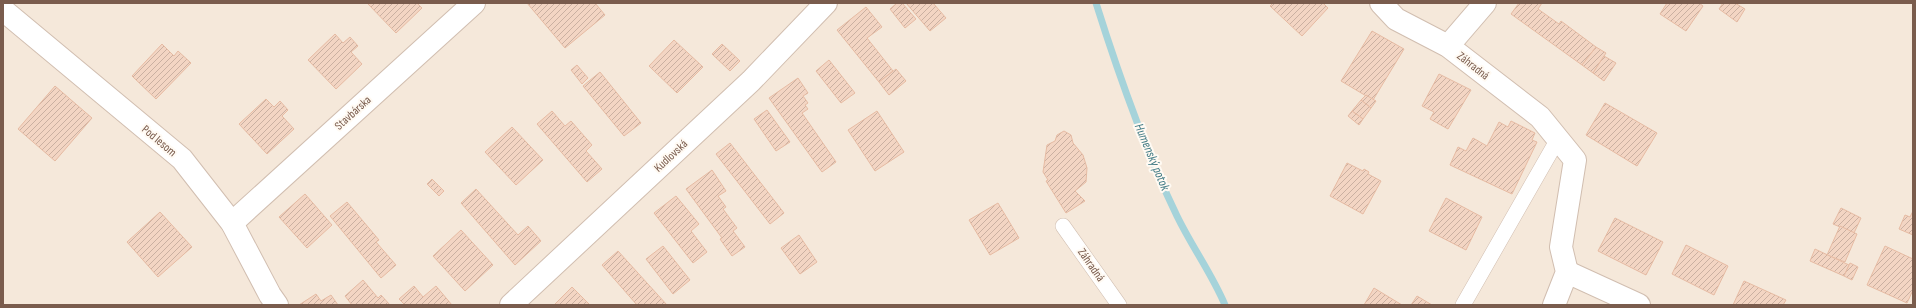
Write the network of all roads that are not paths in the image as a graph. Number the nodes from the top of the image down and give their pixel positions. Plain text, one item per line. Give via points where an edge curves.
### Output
1 (474, 3) edge
2 (826, 3) edge
3 (1381, 3) edge
4 (1485, 3) edge
5 (3, 10) edge
6 (1448, 46) junction
7 (1558, 140) junction
8 (232, 223) junction
9 (1063, 226) dead end
10 (1567, 272) junction
11 (277, 305) edge
12 (511, 305) edge
13 (1119, 305) edge
14 (1463, 305) edge
15 (1554, 305) edge
16 (1639, 305) edge

1 - 8 street, Stavbárska
2 - 12 street, Kudlovská via 751,81
3 - 6 street, Záhradná via 1396,19
4 - 6 street
5 - 8 street, Pod lesom via 182,159
6 - 7 street, Záhradná via 1540,117
7 - 10 street, Záhradná via 1575,160 1562,247
7 - 14 lane
8 - 11 street, Pod lesom
9 - 13 lane, Záhradná
10 - 15 street
10 - 16 street

